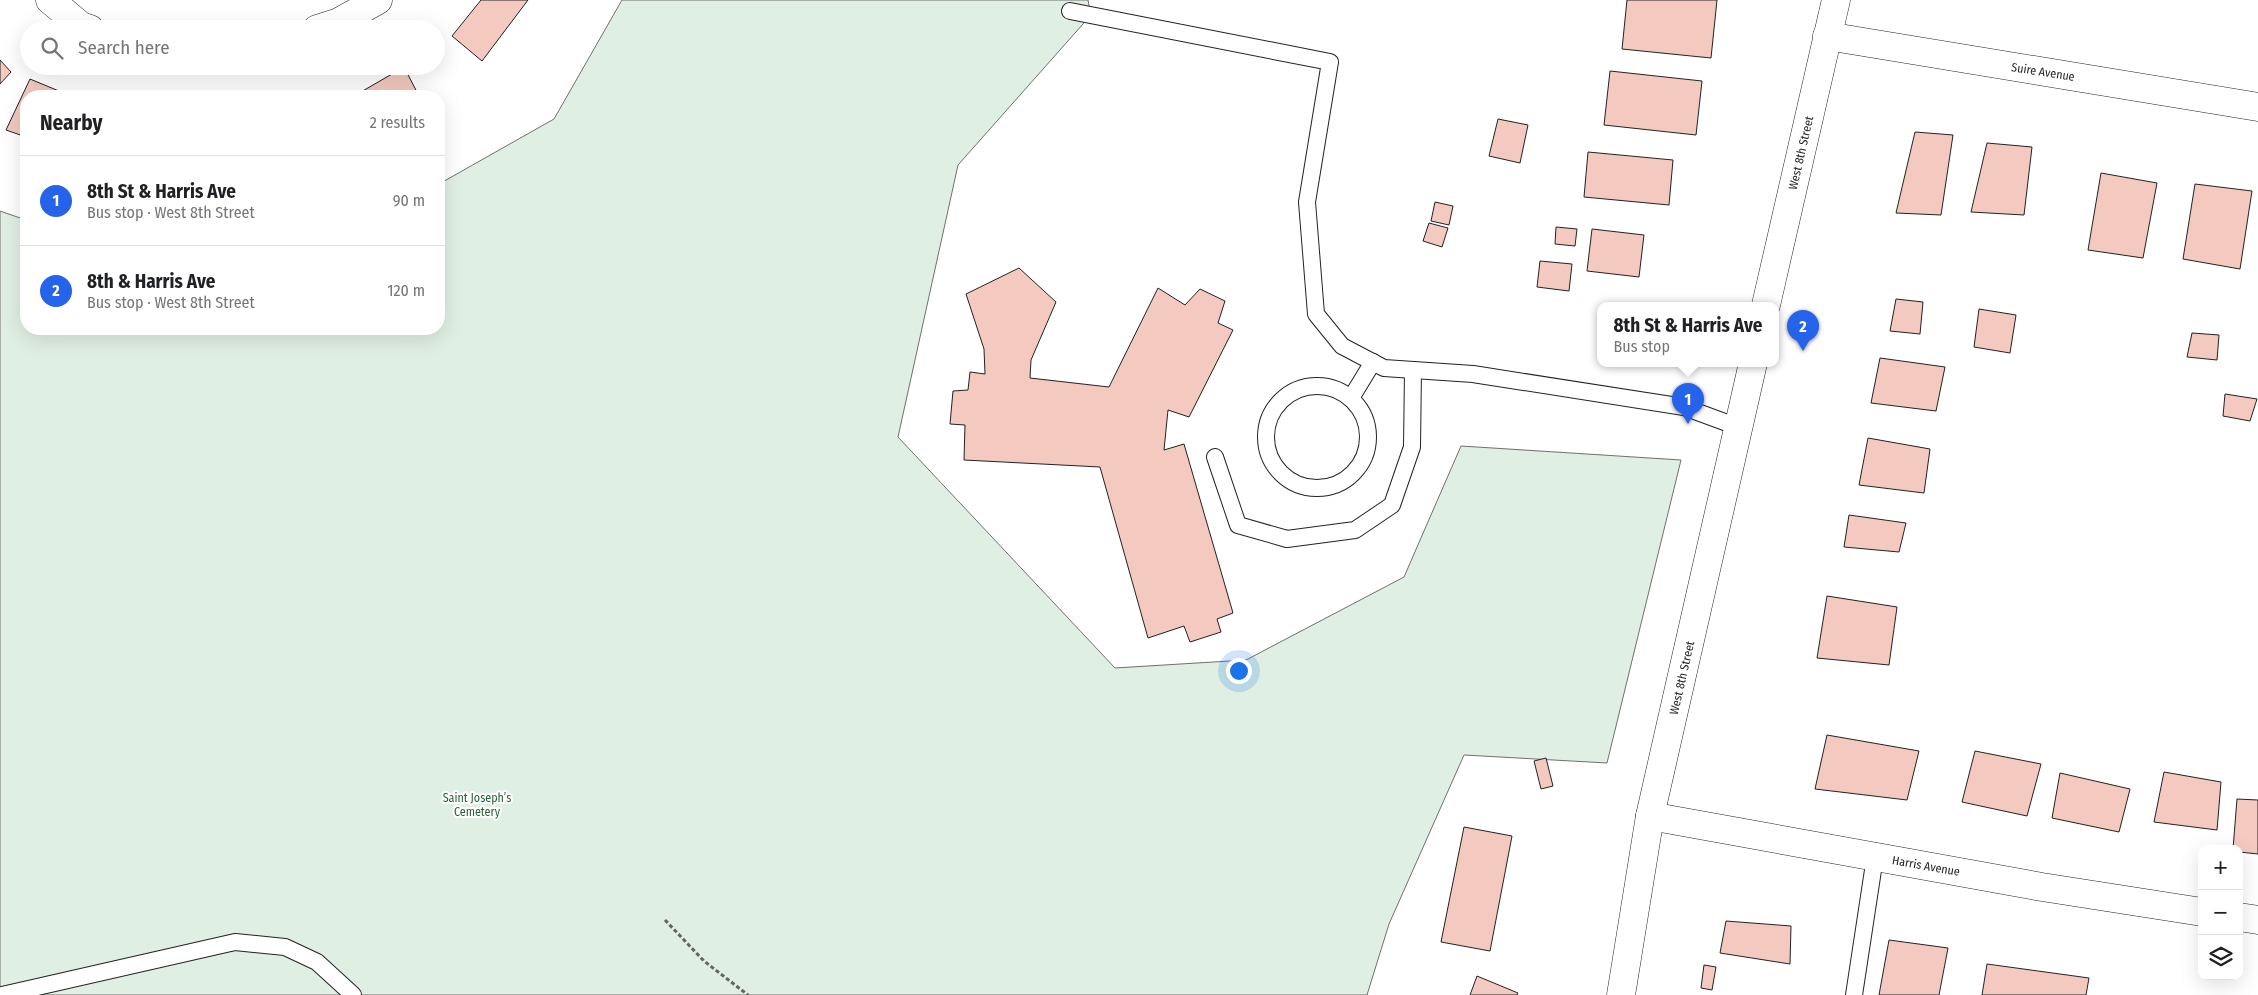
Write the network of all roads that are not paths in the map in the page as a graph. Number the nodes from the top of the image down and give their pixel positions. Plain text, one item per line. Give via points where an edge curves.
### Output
1 (50, 0) edge
2 (378, 0) edge
3 (1836, 0) edge
4 (1070, 12) dead end
5 (74, 20) edge
6 (342, 20) edge
7 (1827, 36) junction
8 (2258, 107) edge
9 (1767, 302) edge
10 (1373, 362) junction
11 (1752, 367) edge
12 (1413, 370) junction
13 (1351, 398) junction
14 (1738, 427) junction
15 (1215, 457) dead end
16 (1650, 816) junction
17 (1875, 857) junction
18 (2198, 911) edge
19 (2243, 918) edge
20 (2258, 920) edge
21 (2, 995) edge
22 (353, 995) edge
23 (1621, 995) edge
24 (1854, 995) edge

1 - 5 street
2 - 6 street
3 - 7 street, West 8th Street
4 - 10 lane via 1330,62 1306,202 1316,314 1342,346
7 - 8 street, Suire Avenue
7 - 9 street, West 8th Street
10 - 12 lane via 1384,368
10 - 13 lane
11 - 14 street, West 8th Street
12 - 14 lane via 1473,374 1684,407
12 - 15 lane via 1412,447 1392,505 1355,530 1287,539 1238,525
13 - 13 lane via 1330,387 1308,386 1288,395 1272,412 1266,426 1267,449 1276,469 1288,480 1302,487 1318,489 1347,479 1358,468 1366,455 1368,424
14 - 16 street, West 8th Street
16 - 17 street, Harris Avenue
16 - 23 street, West 8th Street
17 - 18 street, Harris Avenue
17 - 24 lane
19 - 20 street
21 - 22 lane via 235,942 285,946 317,962

